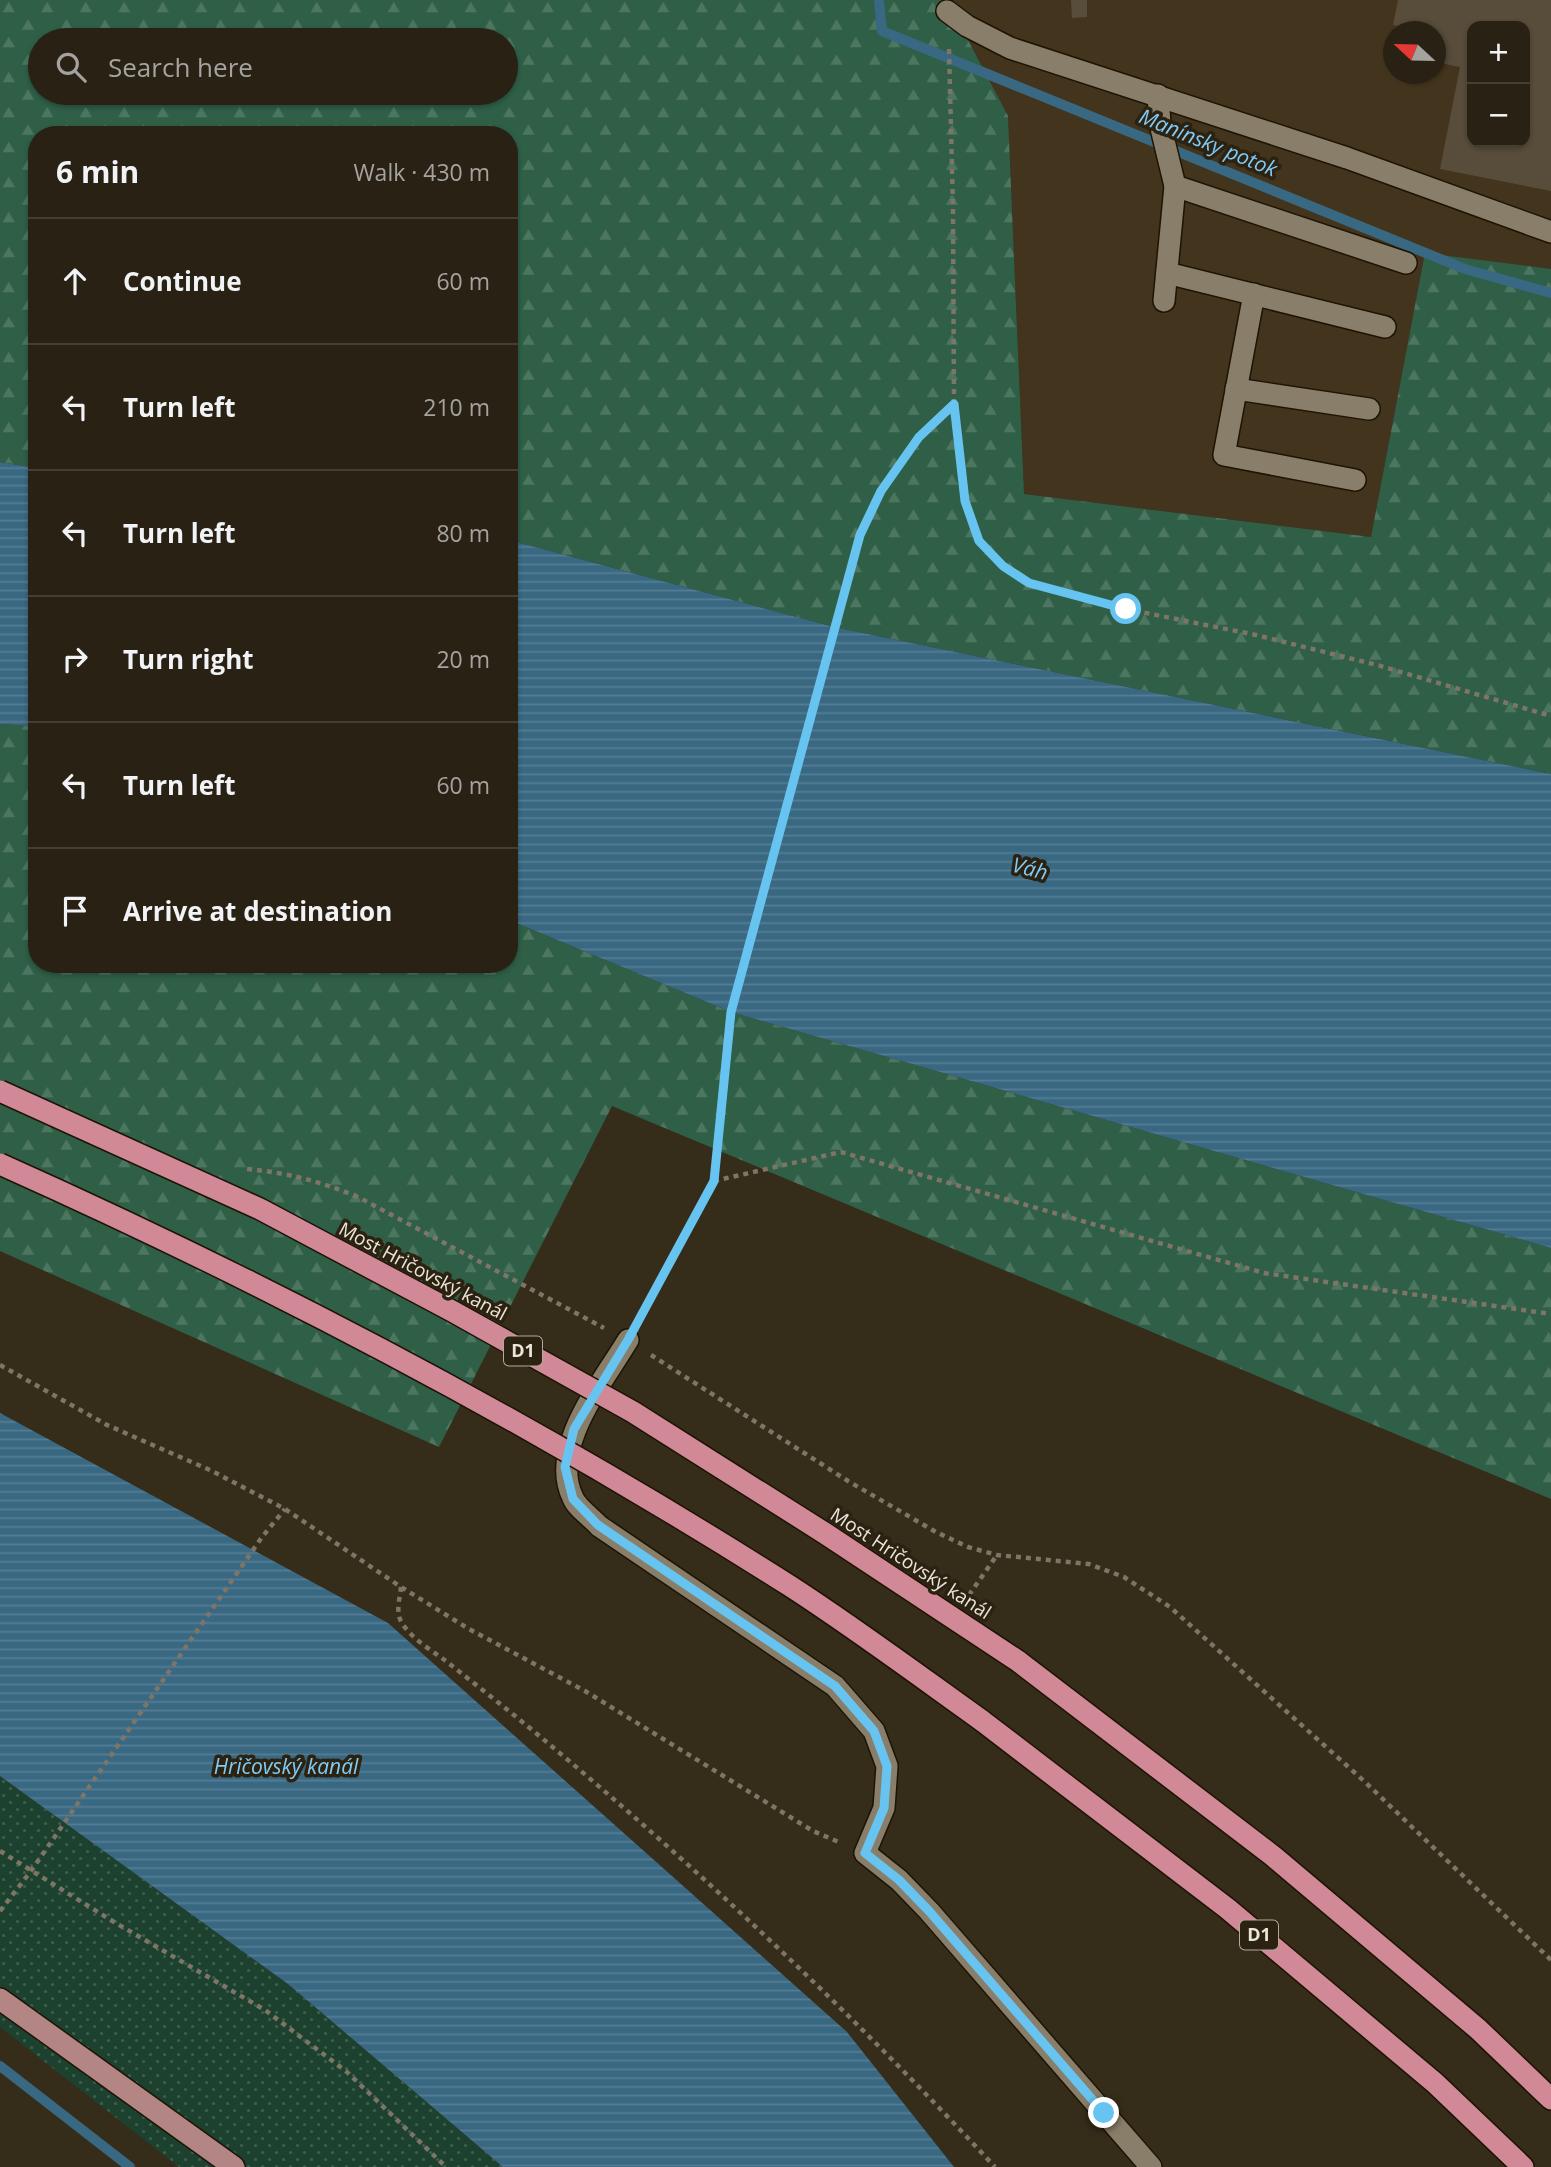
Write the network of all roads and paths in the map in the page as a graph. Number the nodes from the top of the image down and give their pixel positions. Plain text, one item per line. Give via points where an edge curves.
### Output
1 (947, 11) joint
2 (1158, 95) junction
3 (1175, 186) junction
4 (1551, 232) edge
5 (1406, 263) dead end
6 (1167, 273) junction
7 (1254, 294) junction
8 (1164, 301) dead end
9 (1385, 327) dead end
10 (1236, 389) junction
11 (954, 404) junction
12 (1369, 409) dead end
13 (1355, 480) dead end
14 (1551, 716) edge
15 (0, 1091) edge
16 (0, 1164) edge
17 (714, 1181) junction
18 (1551, 1314) edge
19 (628, 1340) junction
20 (0, 1365) edge
21 (285, 1509) junction
22 (401, 1587) junction
23 (0, 1851) edge
24 (865, 1853) junction
25 (31, 1871) junction
26 (0, 1911) edge
27 (1551, 1960) edge
28 (0, 1999) edge
29 (1551, 2099) edge
30 (234, 2167) edge
31 (446, 2167) edge
32 (995, 2167) edge
33 (1151, 2167) edge
34 (1523, 2167) edge

1 - 2 lane via 1010,48
1 - 11 path
2 - 3 lane
2 - 4 lane
3 - 5 lane
3 - 6 lane
6 - 7 lane
6 - 8 lane
7 - 9 lane
7 - 10 lane
10 - 12 lane
10 - 13 lane via 1224,455
11 - 14 path via 965,501 979,541 1003,566 1029,583 1377,665
11 - 17 path via 919,437 881,491 860,535 731,1012
15 - 29 highway, Most Hričovský kanál / D1, bridge via 260,1209 452,1311 609,1398 827,1534 1018,1661 1273,1856 1478,2029
16 - 34 highway, D1, bridge via 228,1270 424,1372 601,1469 793,1588 981,1720 1238,1917 1435,2083
17 - 18 path via 841,1152 1264,1273
17 - 19 path
19 - 24 lane via 574,1429 565,1467 573,1499 598,1525 835,1686 874,1731 887,1766 884,1808
19 - 27 path via 848,1480 968,1548 1089,1564 1124,1577 1170,1607 1363,1781
20 - 21 path via 107,1426 210,1470
21 - 22 path
21 - 25 path
22 - 24 path via 585,1691 813,1831
22 - 32 path via 401,1622 416,1638 674,1851 814,1982
23 - 25 path
24 - 33 lane via 929,1911
25 - 26 path
25 - 31 path via 265,2010 347,2073
28 - 30 main road

